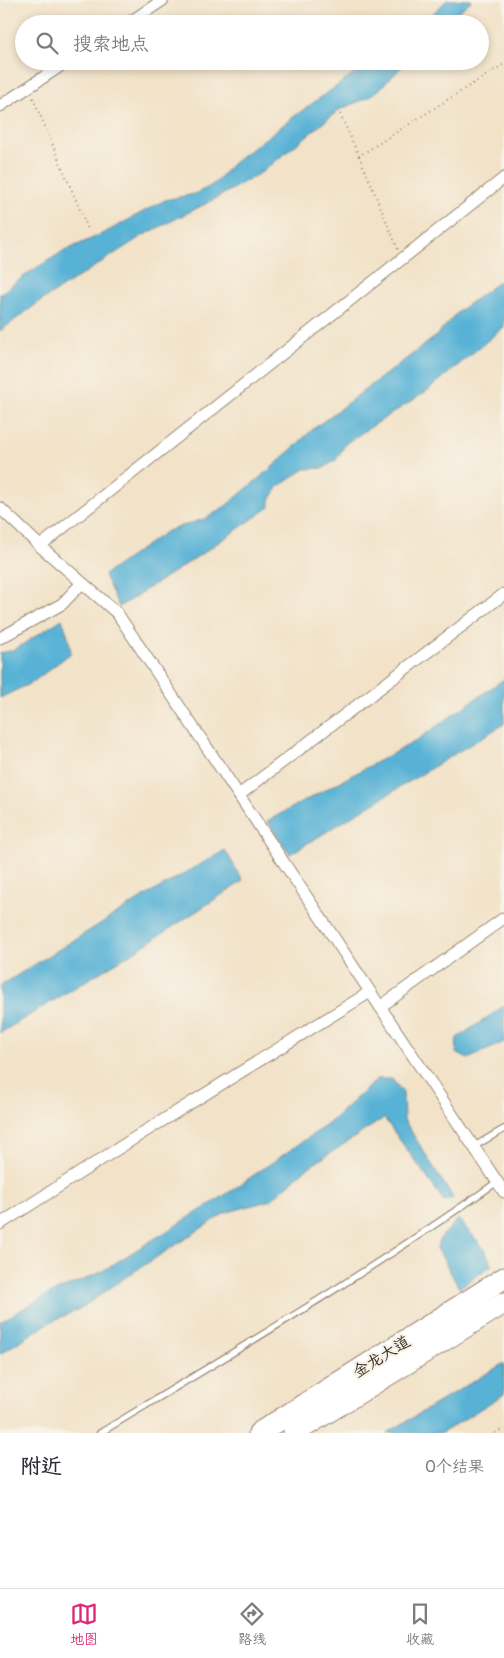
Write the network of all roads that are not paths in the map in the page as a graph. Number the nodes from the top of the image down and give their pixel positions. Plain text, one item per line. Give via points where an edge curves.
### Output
1 (163, 0) edge
2 (140, 15) edge
3 (54, 70) edge
4 (0, 106) edge
5 (504, 178) edge
6 (0, 508) edge
7 (40, 546) junction
8 (82, 583) junction
9 (504, 594) edge
10 (0, 638) edge
11 (239, 794) junction
12 (504, 918) edge
13 (370, 992) junction
14 (380, 1007) junction
15 (504, 1129) edge
16 (473, 1147) junction
17 (497, 1182) junction
18 (504, 1192) edge
19 (0, 1224) edge
20 (504, 1278) edge
21 (504, 1303) edge
22 (100, 1433) edge
23 (259, 1433) edge
24 (294, 1433) edge

1 - 2 street
3 - 4 street
5 - 7 street
6 - 7 street
7 - 8 street
8 - 10 street via 62,604
8 - 11 street via 117,613
9 - 11 street
11 - 13 street
12 - 14 street
13 - 14 street
13 - 19 street
14 - 16 street
15 - 16 lane
16 - 17 street
17 - 18 street
17 - 22 lane via 421,1236
20 - 23 highway, 金龙大道
21 - 24 highway, 金龙大道

